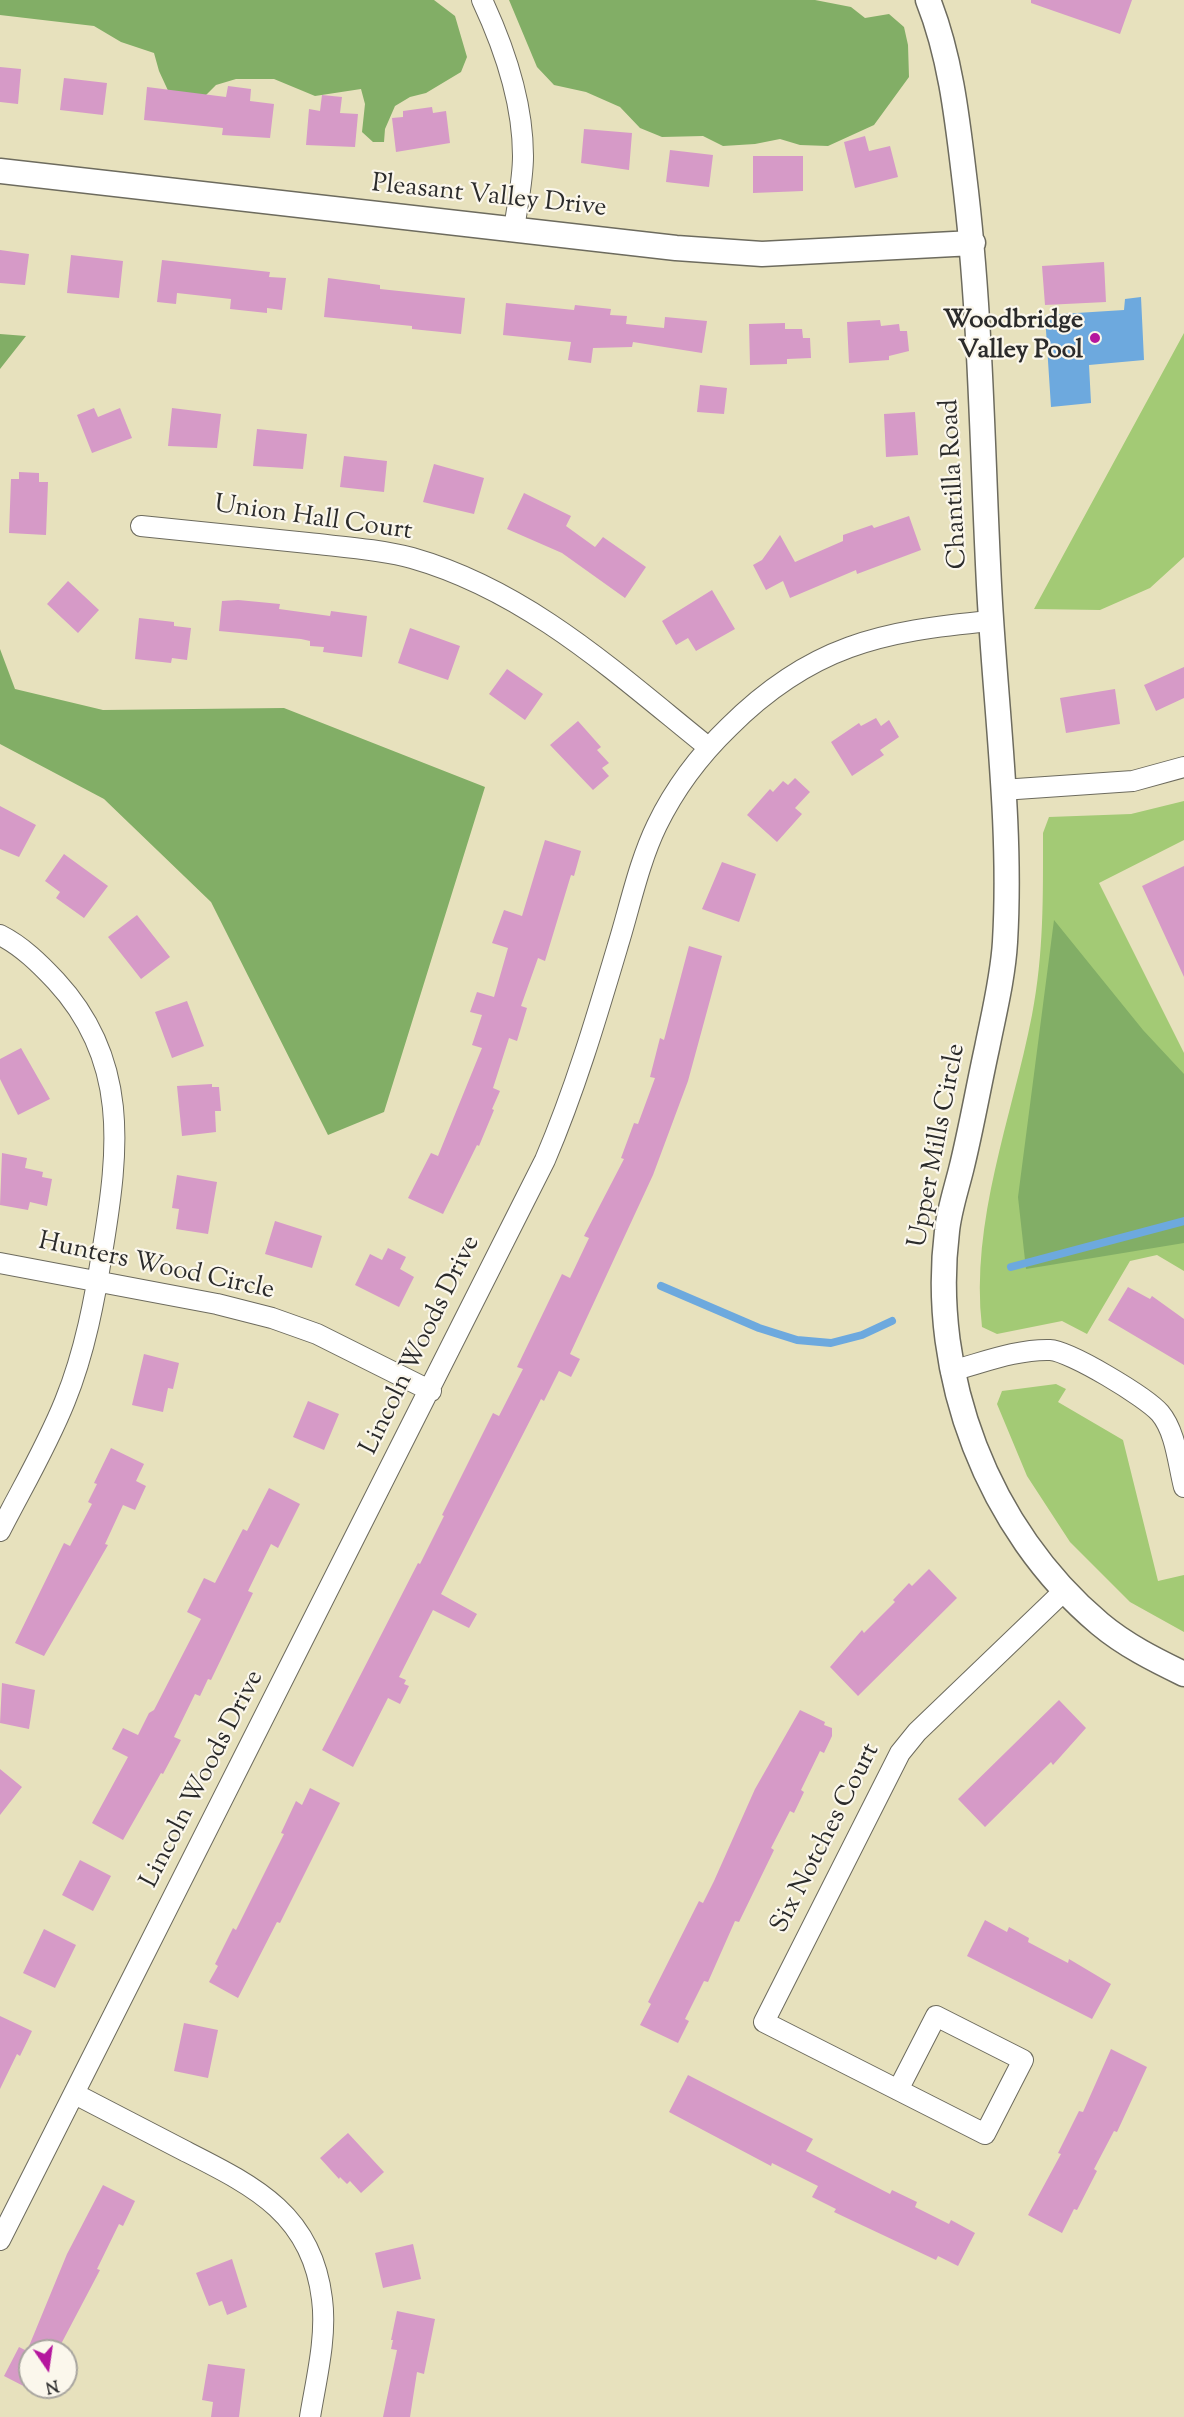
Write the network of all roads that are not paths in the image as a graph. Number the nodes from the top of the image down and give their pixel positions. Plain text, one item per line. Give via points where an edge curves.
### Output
1 (482, 0) edge
2 (928, 0) edge
3 (0, 171) edge
4 (514, 230) junction
5 (972, 243) junction
6 (141, 526) dead end
7 (991, 621) junction
8 (708, 747) junction
9 (1184, 767) edge
10 (1002, 790) junction
11 (0, 936) edge
12 (0, 1263) edge
13 (98, 1282) junction
14 (951, 1371) junction
15 (431, 1391) junction
16 (1184, 1487) edge
17 (0, 1531) edge
18 (1065, 1590) junction
19 (1184, 1674) edge
20 (898, 2090) junction
21 (75, 2094) junction
22 (0, 2240) edge
23 (310, 2417) edge

1 - 4 street via 517,103 523,157
2 - 5 street, Chantilla Road via 949,72
3 - 4 street, Pleasant Valley Drive
4 - 5 street, Pleasant Valley Drive via 762,254
5 - 7 street, Chantilla Road
6 - 8 street, Union Hall Court via 369,550 411,558 456,574 494,590 566,633
7 - 8 street, Lincoln Woods Drive via 897,633 819,658 755,700
7 - 10 street, Chantilla Road
8 - 15 street, Lincoln Woods Drive via 656,826 570,1102
9 - 10 street via 1133,781
10 - 14 street, Upper Mills Circle via 1005,946 947,1228 945,1325
11 - 13 street via 45,969 72,998 105,1062 113,1098 116,1144
12 - 13 street, Hunters Wood Circle
13 - 15 street, Hunters Wood Circle via 272,1318 317,1334
13 - 17 street via 65,1401
14 - 16 street via 1023,1353 1051,1350 1073,1357 1161,1414 1170,1431
14 - 18 street, Upper Mills Circle via 971,1438 1005,1509
15 - 21 street, Lincoln Woods Drive
18 - 19 street, Upper Mills Circle via 1100,1624
18 - 20 street, Six Notches Court via 900,1753 764,2022
20 - 20 street, Six Notches Court via 985,2134 1023,2060 936,2016
21 - 22 street, Lincoln Woods Drive
21 - 23 street via 243,2180 271,2199 293,2222 318,2272 323,2302

